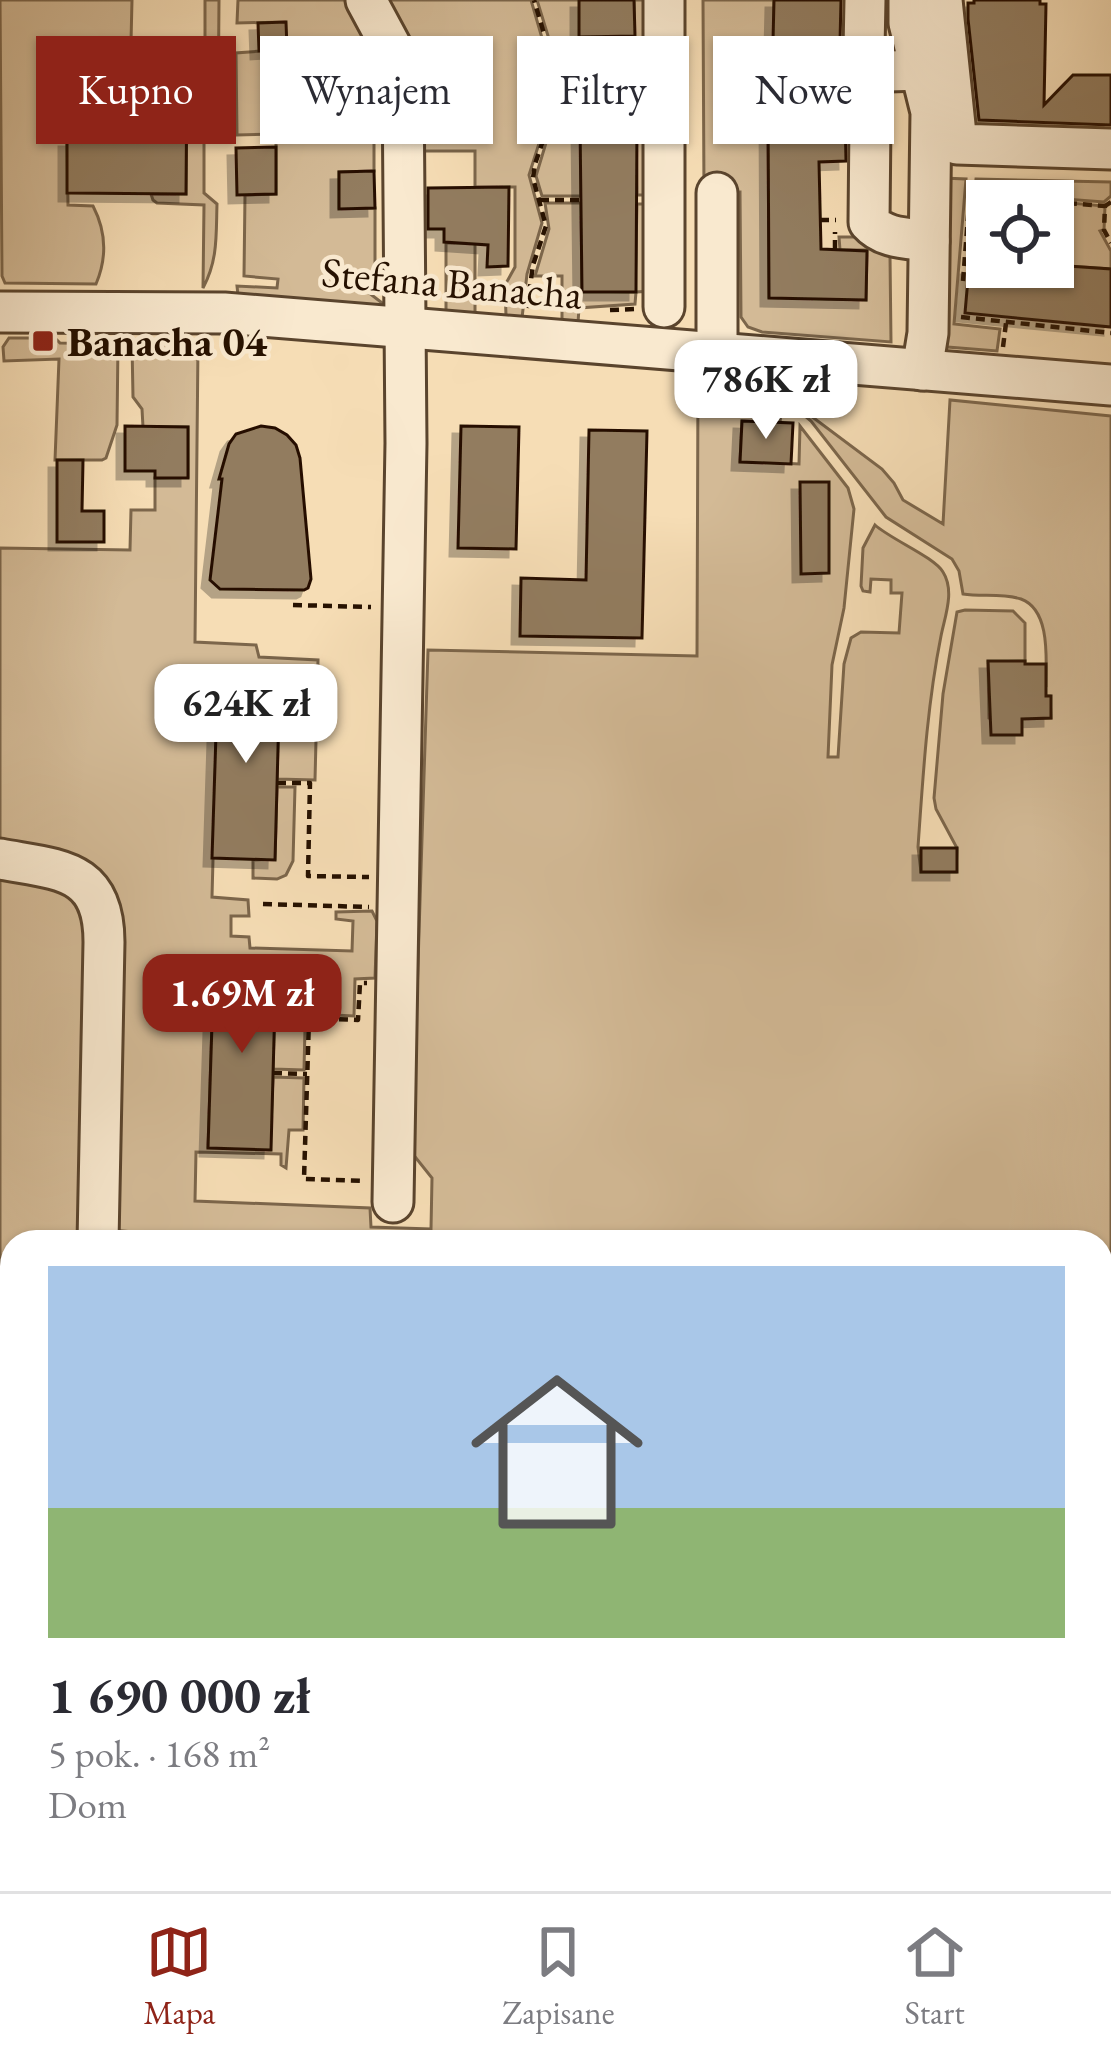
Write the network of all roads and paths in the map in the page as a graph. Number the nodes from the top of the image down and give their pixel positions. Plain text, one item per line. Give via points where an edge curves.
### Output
1 (366, 0) edge
2 (534, 0) edge
3 (664, 0) edge
4 (865, 0) edge
5 (909, 0) edge
6 (942, 0) edge
7 (865, 36) edge
8 (920, 70) junction
9 (894, 85) edge
10 (866, 144) edge
11 (1111, 149) edge
12 (976, 165) junction
13 (973, 180) edge
14 (717, 193) dead end
15 (540, 200) junction
16 (581, 200) dead end
17 (1074, 203) edge
18 (1108, 204) edge
19 (820, 220) dead end
20 (836, 220) dead end
21 (717, 232) junction
22 (836, 232) dead end
23 (664, 233) junction
24 (929, 241) junction
25 (1111, 243) edge
26 (966, 247) edge
27 (835, 249) dead end
28 (962, 298) dead end
29 (664, 307) dead end
30 (0, 312) edge
31 (961, 318) dead end
32 (525, 323) dead end
33 (1006, 323) junction
34 (406, 328) junction
35 (1111, 333) edge
36 (717, 353) junction
37 (1002, 358) dead end
38 (922, 370) junction
39 (1111, 385) edge
40 (293, 605) dead end
41 (376, 607) dead end
42 (277, 783) dead end
43 (0, 859) edge
44 (381, 878) dead end
45 (263, 904) dead end
46 (381, 908) dead end
47 (310, 986) dead end
48 (359, 994) dead end
49 (309, 1018) junction
50 (273, 1073) dead end
51 (307, 1074) junction
52 (384, 1191) joint
53 (98, 1230) edge

1 - 34 street via 403,72
2 - 15 path via 545,38 535,81 545,131 533,171
3 - 23 street
4 - 7 street
5 - 8 street
6 - 12 street via 957,144
8 - 9 street
8 - 24 street via 931,112
10 - 24 street via 869,222 879,232
11 - 12 street
12 - 13 path
14 - 21 street
15 - 16 path
15 - 32 path via 546,226
17 - 18 path
18 - 25 path
19 - 20 path
21 - 23 street
21 - 36 street
22 - 27 path
23 - 29 street
24 - 38 street
26 - 28 path
30 - 34 street, Stefana Banacha via 194,312
31 - 33 path
33 - 35 path
33 - 37 path
34 - 36 street, Stefana Banacha
34 - 52 street
36 - 38 street, Stefana Banacha
38 - 39 street, Stefana Banacha
40 - 41 path
42 - 44 path via 310,783 308,876
43 - 53 street via 66,873 100,905
45 - 46 path
47 - 49 path
48 - 49 path via 358,1020
49 - 51 path
50 - 51 path
51 - 52 path via 304,1179

